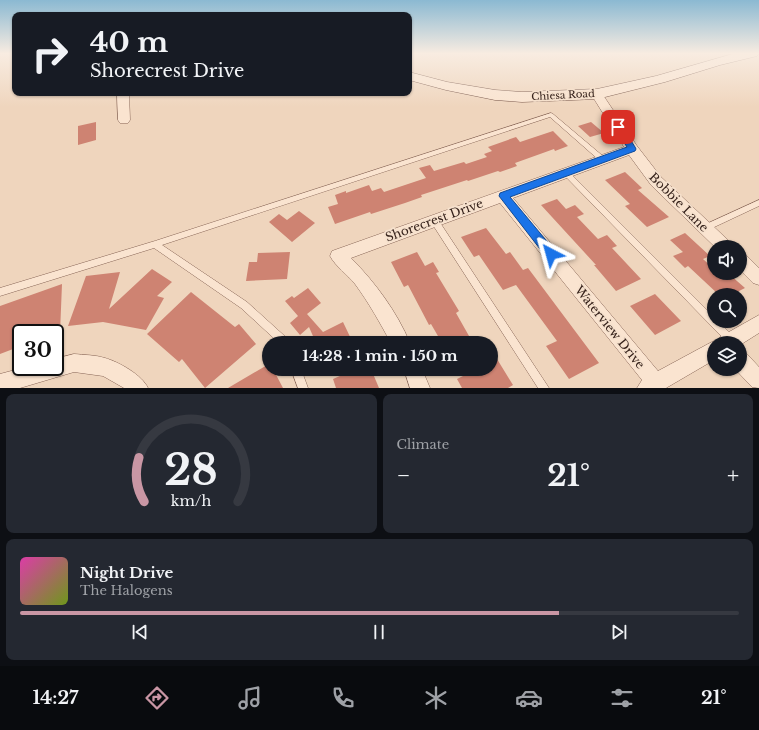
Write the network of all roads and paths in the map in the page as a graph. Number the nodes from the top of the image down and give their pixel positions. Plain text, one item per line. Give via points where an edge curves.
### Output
1 (686, 71) edge
2 (412, 77) edge
3 (597, 94) junction
4 (123, 96) edge
5 (124, 120) dead end
6 (632, 149) junction
7 (602, 160) junction
8 (566, 173) junction
9 (503, 196) junction
10 (759, 203) edge
11 (434, 220) junction
12 (705, 228) junction
13 (718, 240) edge
14 (155, 244) junction
15 (747, 267) edge
16 (759, 278) edge
17 (0, 292) edge
18 (759, 323) edge
19 (278, 336) edge
20 (397, 336) edge
21 (723, 336) edge
22 (737, 336) edge
23 (707, 354) edge
24 (747, 367) edge
25 (299, 376) edge
26 (416, 376) edge
27 (759, 380) edge
28 (0, 384) edge
29 (652, 386) edge
30 (138, 388) edge
31 (303, 388) edge
32 (420, 388) edge
33 (544, 388) edge

1 - 3 main road, Chiesa Road
2 - 3 main road, Chiesa Road via 495,95 522,97
3 - 6 street, Bobbie Lane
4 - 5 street
6 - 7 street, Shorecrest Drive
6 - 12 street, Bobbie Lane via 656,181
7 - 8 street, Shorecrest Drive
7 - 14 lane via 551,115
8 - 9 street, Shorecrest Drive
8 - 21 lane
9 - 11 street, Shorecrest Drive
9 - 29 street, Waterview Drive
10 - 12 lane
11 - 20 street, Shorecrest Drive via 338,256 360,278
11 - 33 lane
12 - 13 street, Bobbie Lane
14 - 17 lane
14 - 19 lane via 244,305
15 - 16 street
18 - 22 street
23 - 29 street
24 - 27 street
25 - 31 lane
26 - 32 street
28 - 30 street via 74,363 105,367

